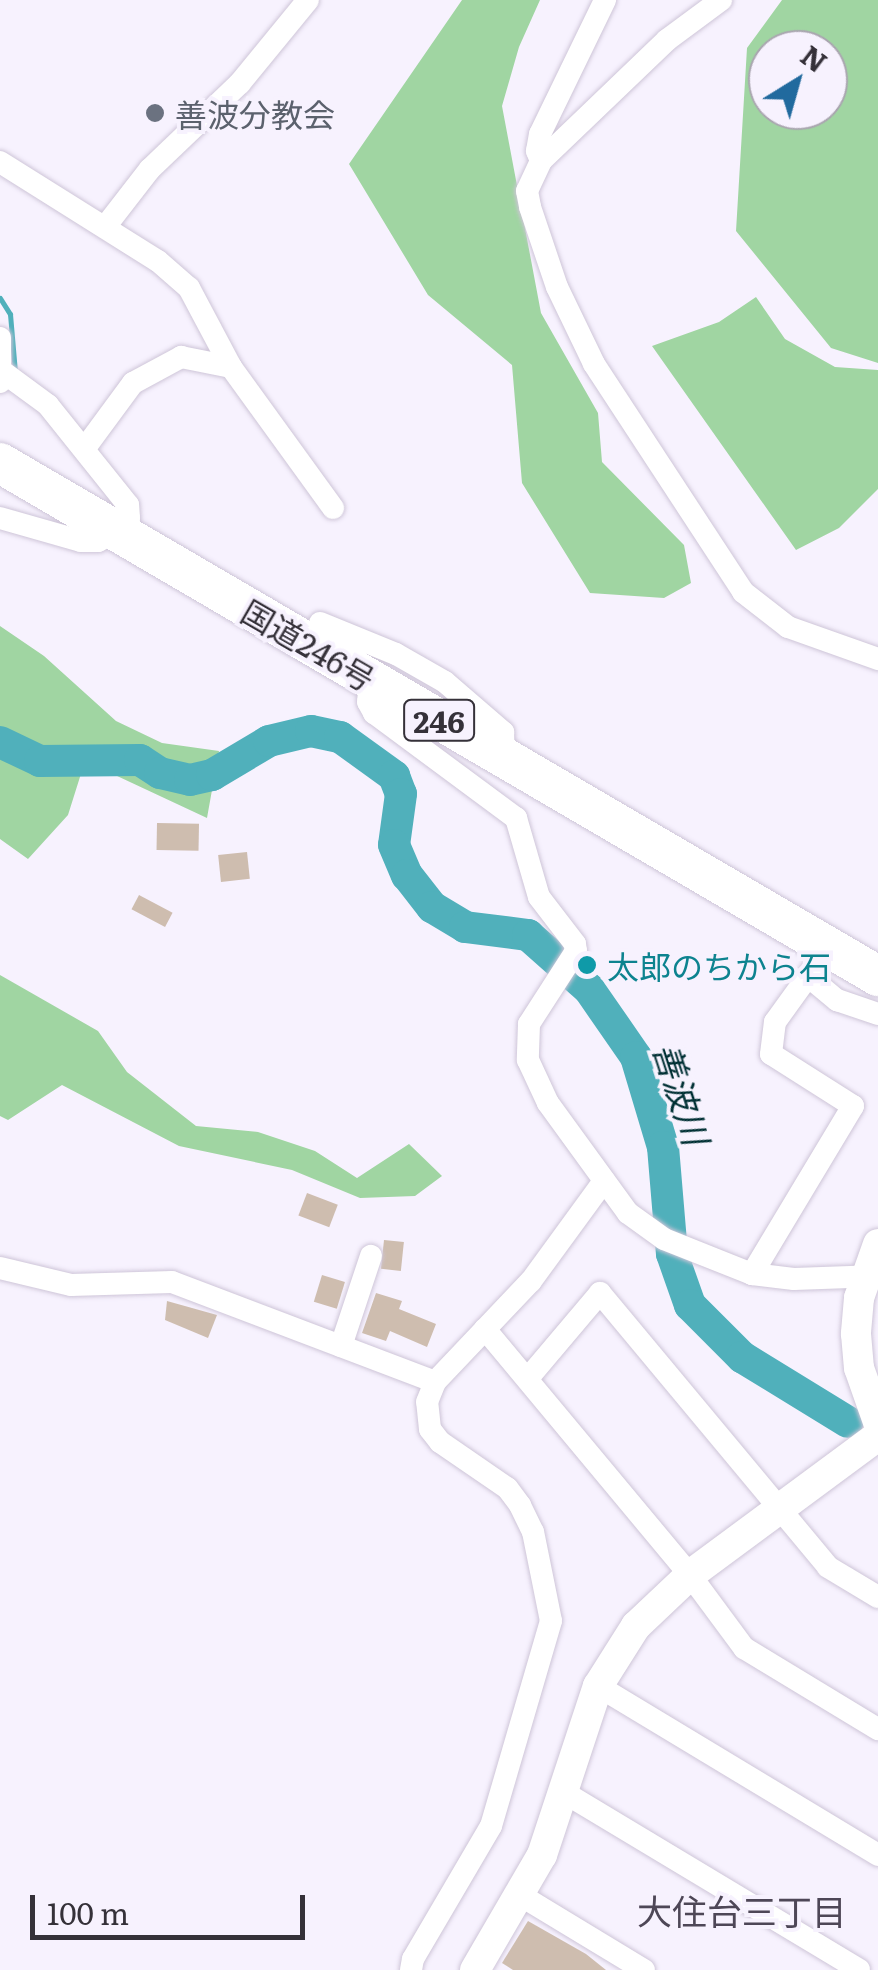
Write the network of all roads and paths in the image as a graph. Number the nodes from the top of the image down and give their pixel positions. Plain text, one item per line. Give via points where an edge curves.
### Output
1 (308, 0) edge
2 (605, 0) edge
3 (720, 0) edge
4 (541, 161) junction
5 (0, 162) edge
6 (0, 182) edge
7 (40, 186) junction
8 (105, 227) junction
9 (0, 338) edge
10 (231, 366) junction
11 (1, 377) edge
12 (85, 448) junction
13 (0, 464) edge
14 (333, 508) dead end
15 (0, 518) edge
16 (116, 532) junction
17 (320, 623) dead end
18 (878, 658) edge
19 (370, 680) junction
20 (504, 757) junction
21 (818, 961) junction
22 (878, 976) edge
23 (878, 1014) edge
24 (604, 1181) junction
25 (878, 1244) edge
26 (371, 1256) dead end
27 (0, 1268) edge
28 (752, 1274) junction
29 (872, 1276) edge
30 (485, 1328) junction
31 (340, 1346) junction
32 (529, 1377) junction
33 (436, 1382) junction
34 (878, 1422) edge
35 (878, 1436) edge
36 (780, 1508) junction
37 (690, 1575) junction
38 (878, 1597) edge
39 (598, 1686) junction
40 (878, 1729) edge
41 (565, 1792) junction
42 (878, 1854) edge
43 (520, 1895) junction
44 (412, 1970) edge
45 (475, 1970) edge
46 (644, 1970) edge
47 (860, 1970) edge

1 - 8 street via 240,83 150,169
2 - 4 street via 540,134
3 - 4 street via 667,40
4 - 18 street via 527,191 557,287 594,364 744,592 788,627
5 - 7 street
6 - 7 street
7 - 8 street
8 - 10 street via 189,288
9 - 11 street
10 - 12 street via 181,357 133,382
10 - 14 street
11 - 12 street via 48,404
12 - 16 street via 128,505 129,518
13 - 16 highway, 国道246号 / 246
15 - 16 street via 81,540
16 - 19 highway, 国道246号 / 246
17 - 20 street via 445,682 503,732
19 - 20 highway, 国道246号 / 246
19 - 24 street via 374,713 516,818 539,898 576,944 529,1024 528,1060 548,1103
20 - 21 highway, 国道246号 / 246
21 - 22 highway, 国道246号 / 246
21 - 23 street via 838,1000
21 - 28 street via 775,1022 771,1054 853,1106
24 - 28 street via 628,1213 672,1242
24 - 30 street via 531,1281
25 - 29 street
26 - 31 street
27 - 31 street via 71,1285 172,1282
28 - 29 street
29 - 34 street via 857,1310 857,1351
30 - 32 street
30 - 33 street
31 - 33 street
32 - 36 street via 600,1293
32 - 37 street
33 - 44 street via 427,1402 430,1430 520,1504 533,1532 551,1621 491,1826
35 - 36 street
36 - 37 street
36 - 38 street via 828,1567
37 - 39 street via 636,1626
37 - 40 street via 744,1648
39 - 41 street
39 - 42 street
41 - 43 street
41 - 47 street
43 - 45 street
43 - 46 street

